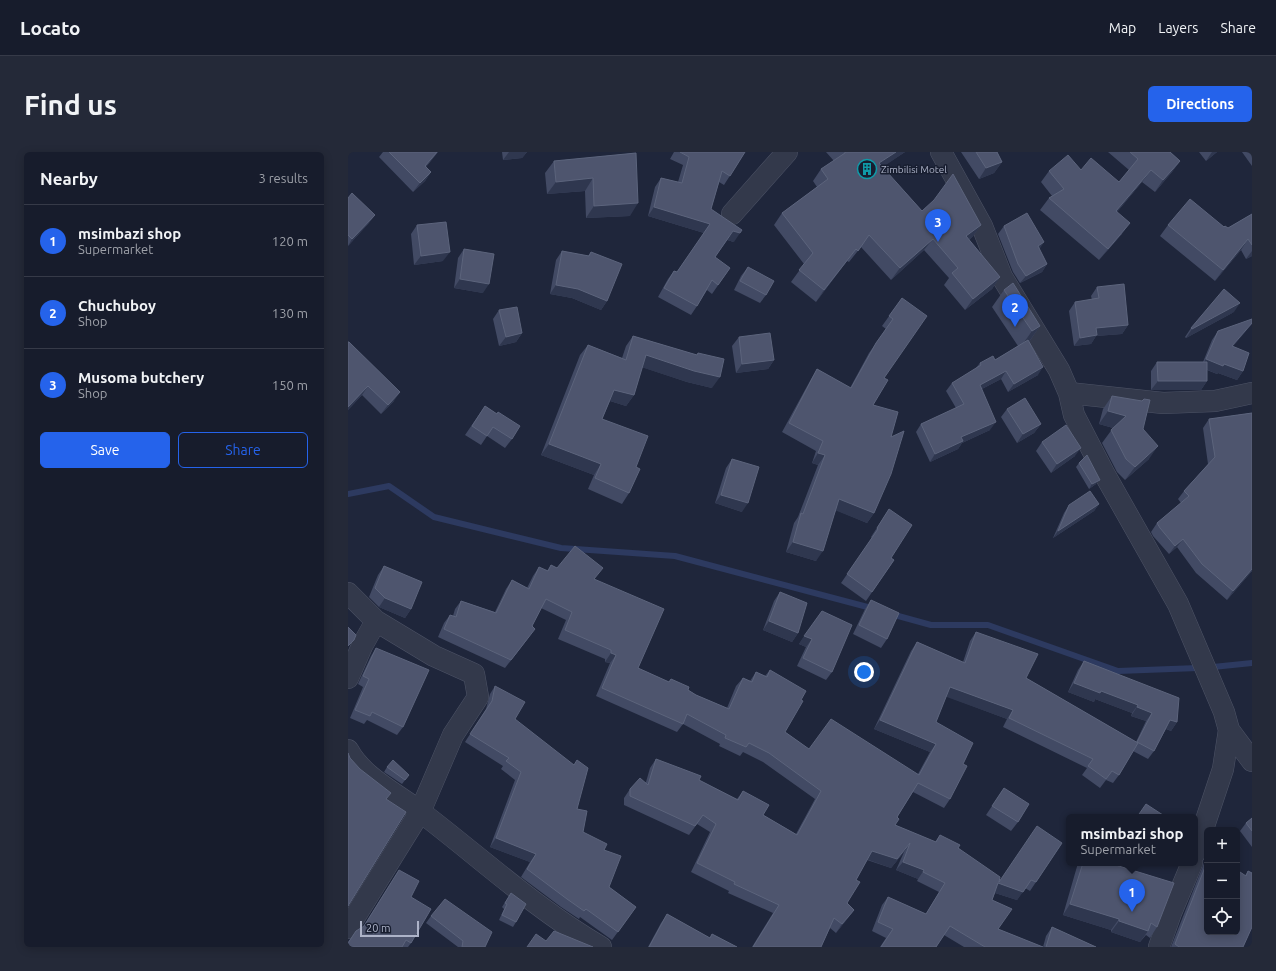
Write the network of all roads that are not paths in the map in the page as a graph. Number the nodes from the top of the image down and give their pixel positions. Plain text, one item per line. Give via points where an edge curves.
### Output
1 (787, 152) edge
2 (941, 152) edge
3 (732, 214) dead end
4 (1069, 393) junction
5 (1252, 393) edge
6 (348, 593) edge
7 (376, 621) junction
8 (348, 678) edge
9 (1230, 730) junction
10 (348, 750) edge
11 (1252, 761) edge
12 (420, 812) junction
13 (1198, 844) edge
14 (1191, 866) edge
15 (348, 928) edge
16 (601, 947) edge
17 (1159, 947) edge

1 - 3 street
2 - 4 street via 982,226 1002,276 1059,370
4 - 5 street via 1162,403 1215,401
4 - 9 street via 1074,415 1178,604
6 - 7 street
7 - 8 street
7 - 12 street via 434,656 474,674 478,698 453,735
9 - 11 street
9 - 13 street via 1223,769
10 - 12 street via 367,773
12 - 15 street
12 - 16 street via 573,930
14 - 17 street via 1170,913

